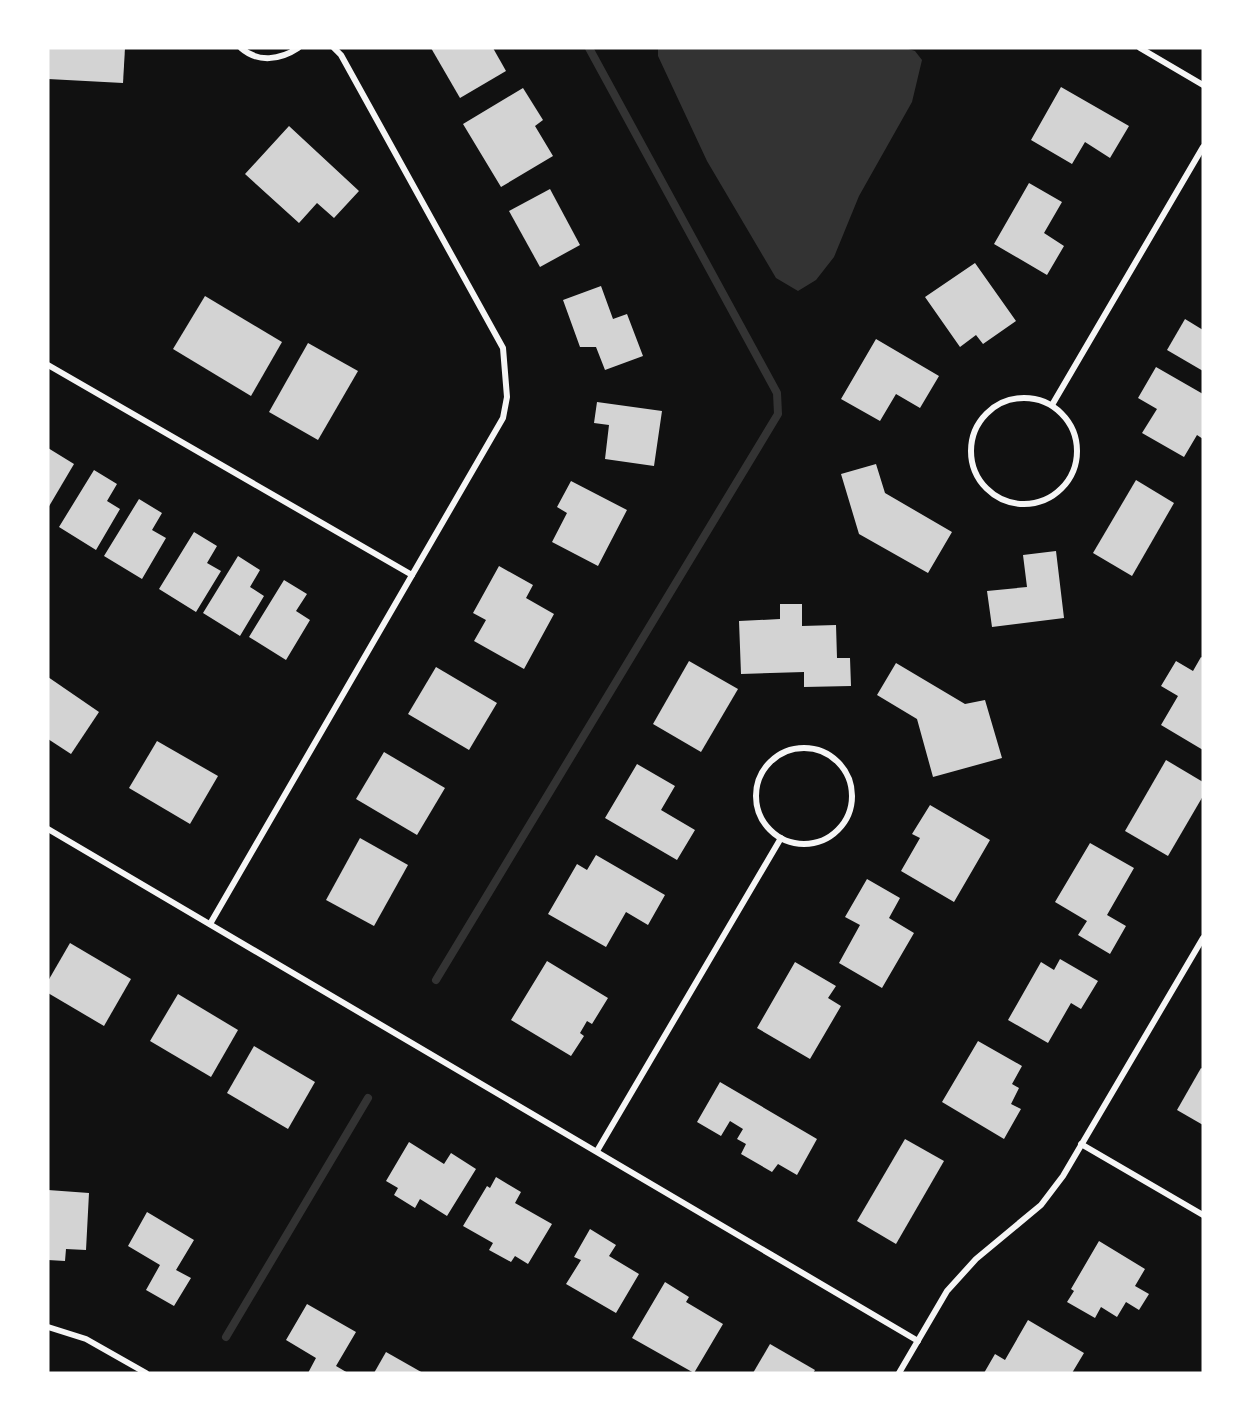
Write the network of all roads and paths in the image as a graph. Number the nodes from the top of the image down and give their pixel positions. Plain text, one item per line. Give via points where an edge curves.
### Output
1 (241, 48) edge
2 (298, 48) edge
3 (334, 48) edge
4 (1140, 48) edge
5 (1203, 85) edge
6 (1203, 147) edge
7 (48, 365) edge
8 (1052, 405) junction
9 (412, 575) junction
10 (48, 829) edge
11 (781, 838) junction
12 (210, 924) junction
13 (1203, 938) edge
14 (1081, 1144) junction
15 (597, 1151) junction
16 (1203, 1215) edge
17 (48, 1327) edge
18 (918, 1341) junction
19 (146, 1373) edge
20 (899, 1373) edge

1 - 2 street via 271,59
3 - 9 street via 503,348 507,397 503,418
4 - 5 street
6 - 8 street
7 - 9 street
8 - 8 street via 1036,399 1002,402 977,424 971,440 973,466 986,488 1000,498 1017,504 1035,503 1052,496 1074,469 1074,433
9 - 12 street
10 - 12 street
11 - 11 street via 813,843 841,827 849,813 850,781 830,755 800,748 772,760 762,772 756,794 760,816
11 - 15 street
12 - 15 street
13 - 14 street
14 - 16 street
14 - 18 street via 1041,1205 976,1259 947,1291
15 - 18 street
17 - 19 street via 86,1339
18 - 20 street

